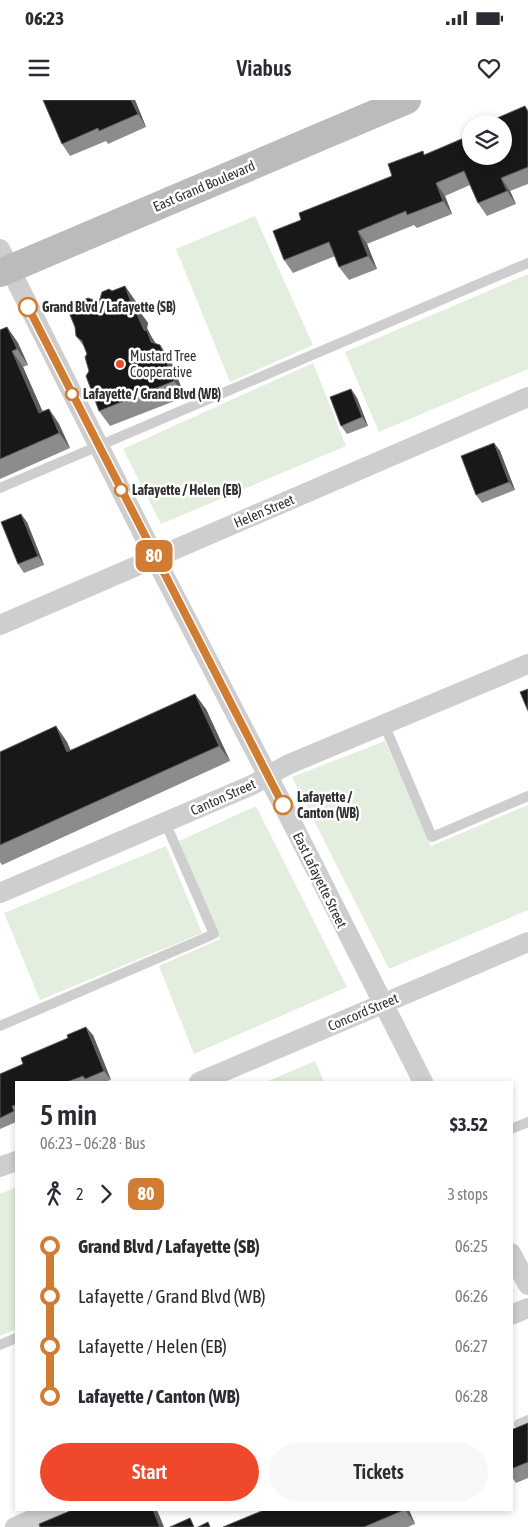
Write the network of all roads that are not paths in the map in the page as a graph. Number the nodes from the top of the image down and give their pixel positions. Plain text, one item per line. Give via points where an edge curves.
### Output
1 (407, 100) edge
2 (528, 263) edge
3 (3, 264) edge
4 (528, 397) edge
5 (98, 446) junction
6 (0, 488) edge
7 (155, 558) junction
8 (0, 626) edge
9 (528, 664) edge
10 (384, 724) junction
11 (267, 776) junction
12 (528, 796) edge
13 (165, 822) junction
14 (0, 893) edge
15 (528, 942) edge
16 (382, 1004) junction
17 (0, 1026) edge
18 (201, 1081) edge
19 (422, 1081) edge
20 (528, 1122) edge
21 (513, 1128) edge
22 (15, 1161) edge
23 (0, 1168) edge
24 (513, 1257) edge
25 (528, 1286) edge
26 (528, 1308) edge
27 (513, 1314) edge
28 (15, 1338) edge
29 (0, 1345) edge
30 (53, 1511) edge
31 (15, 1527) edge

1 - 3 main road, East Grand Boulevard
2 - 5 lane
3 - 5 street, East Lafayette Street
4 - 7 street, Helen Street
5 - 6 lane
5 - 7 street, East Lafayette Street
7 - 8 street, Helen Street
7 - 11 street, East Lafayette Street
9 - 10 street, Canton Street
10 - 11 street, Canton Street
10 - 12 lane via 432,837
11 - 13 street, Canton Street
11 - 16 street, East Lafayette Street
13 - 14 street, Canton Street
13 - 17 lane via 214,934
15 - 16 street, Concord Street
16 - 18 street, Concord Street
16 - 19 street, East Lafayette Street
20 - 21 lane
22 - 23 street
24 - 25 street
26 - 27 street
28 - 29 lane
30 - 31 street

